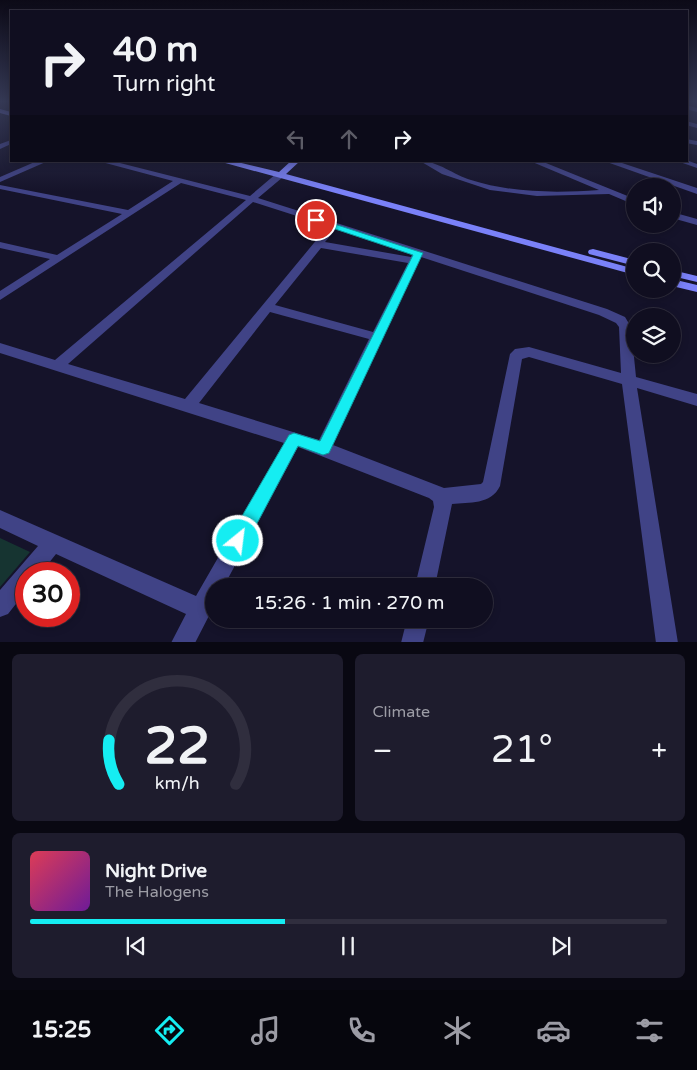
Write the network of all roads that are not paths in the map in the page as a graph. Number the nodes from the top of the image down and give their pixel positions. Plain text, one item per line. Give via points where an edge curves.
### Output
1 (9, 139) edge
2 (0, 147) edge
3 (42, 162) edge
4 (106, 162) edge
5 (228, 162) edge
6 (253, 162) edge
7 (295, 162) edge
8 (426, 162) edge
9 (536, 162) edge
10 (611, 162) edge
11 (685, 162) edge
12 (697, 166) edge
13 (283, 172) junction
14 (0, 180) edge
15 (179, 181) junction
16 (0, 187) edge
17 (697, 191) edge
18 (609, 192) junction
19 (252, 199) junction
20 (626, 199) edge
21 (127, 212) junction
22 (681, 218) edge
23 (697, 222) edge
24 (332, 226) junction
25 (318, 244) junction
26 (0, 245) edge
27 (415, 257) junction
28 (58, 258) junction
29 (626, 261) edge
30 (626, 269) edge
31 (681, 275) edge
32 (697, 279) edge
33 (681, 285) edge
34 (697, 289) edge
35 (0, 296) edge
36 (267, 307) junction
37 (376, 337) junction
38 (0, 348) edge
39 (57, 366) junction
40 (629, 381) junction
41 (697, 400) edge
42 (186, 407) junction
43 (294, 439) junction
44 (323, 448) junction
45 (441, 497) junction
46 (0, 519) edge
47 (53, 543) junction
48 (37, 562) edge
49 (427, 578) edge
50 (15, 588) edge
51 (0, 606) edge
52 (200, 609) junction
53 (416, 628) edge
54 (182, 642) edge
55 (412, 642) edge
56 (667, 642) edge

1 - 2 street
3 - 14 street
4 - 15 street
5 - 13 street
6 - 13 street
7 - 13 street
8 - 18 street via 460,179 492,187 550,194
9 - 18 street
10 - 17 street
11 - 12 street
13 - 19 street
13 - 29 street
13 - 30 street
15 - 19 street
15 - 21 street
16 - 21 street
18 - 20 street
19 - 24 street
19 - 39 street
21 - 28 street
22 - 23 street
24 - 25 street
24 - 27 street
25 - 27 street
25 - 36 street
26 - 28 street
27 - 37 street
27 - 40 street via 614,315 622,320 625,327
28 - 35 street
31 - 32 street
33 - 34 street
36 - 37 street
36 - 42 street
37 - 44 street
38 - 39 street
39 - 42 street
40 - 41 street
40 - 45 street via 530,352 516,354 491,486 485,492
40 - 56 street
42 - 43 street
43 - 44 street
43 - 52 street
44 - 45 street via 426,487
45 - 49 street via 443,507
46 - 47 street
47 - 48 street
47 - 52 street
50 - 51 street
52 - 54 street
53 - 55 street

